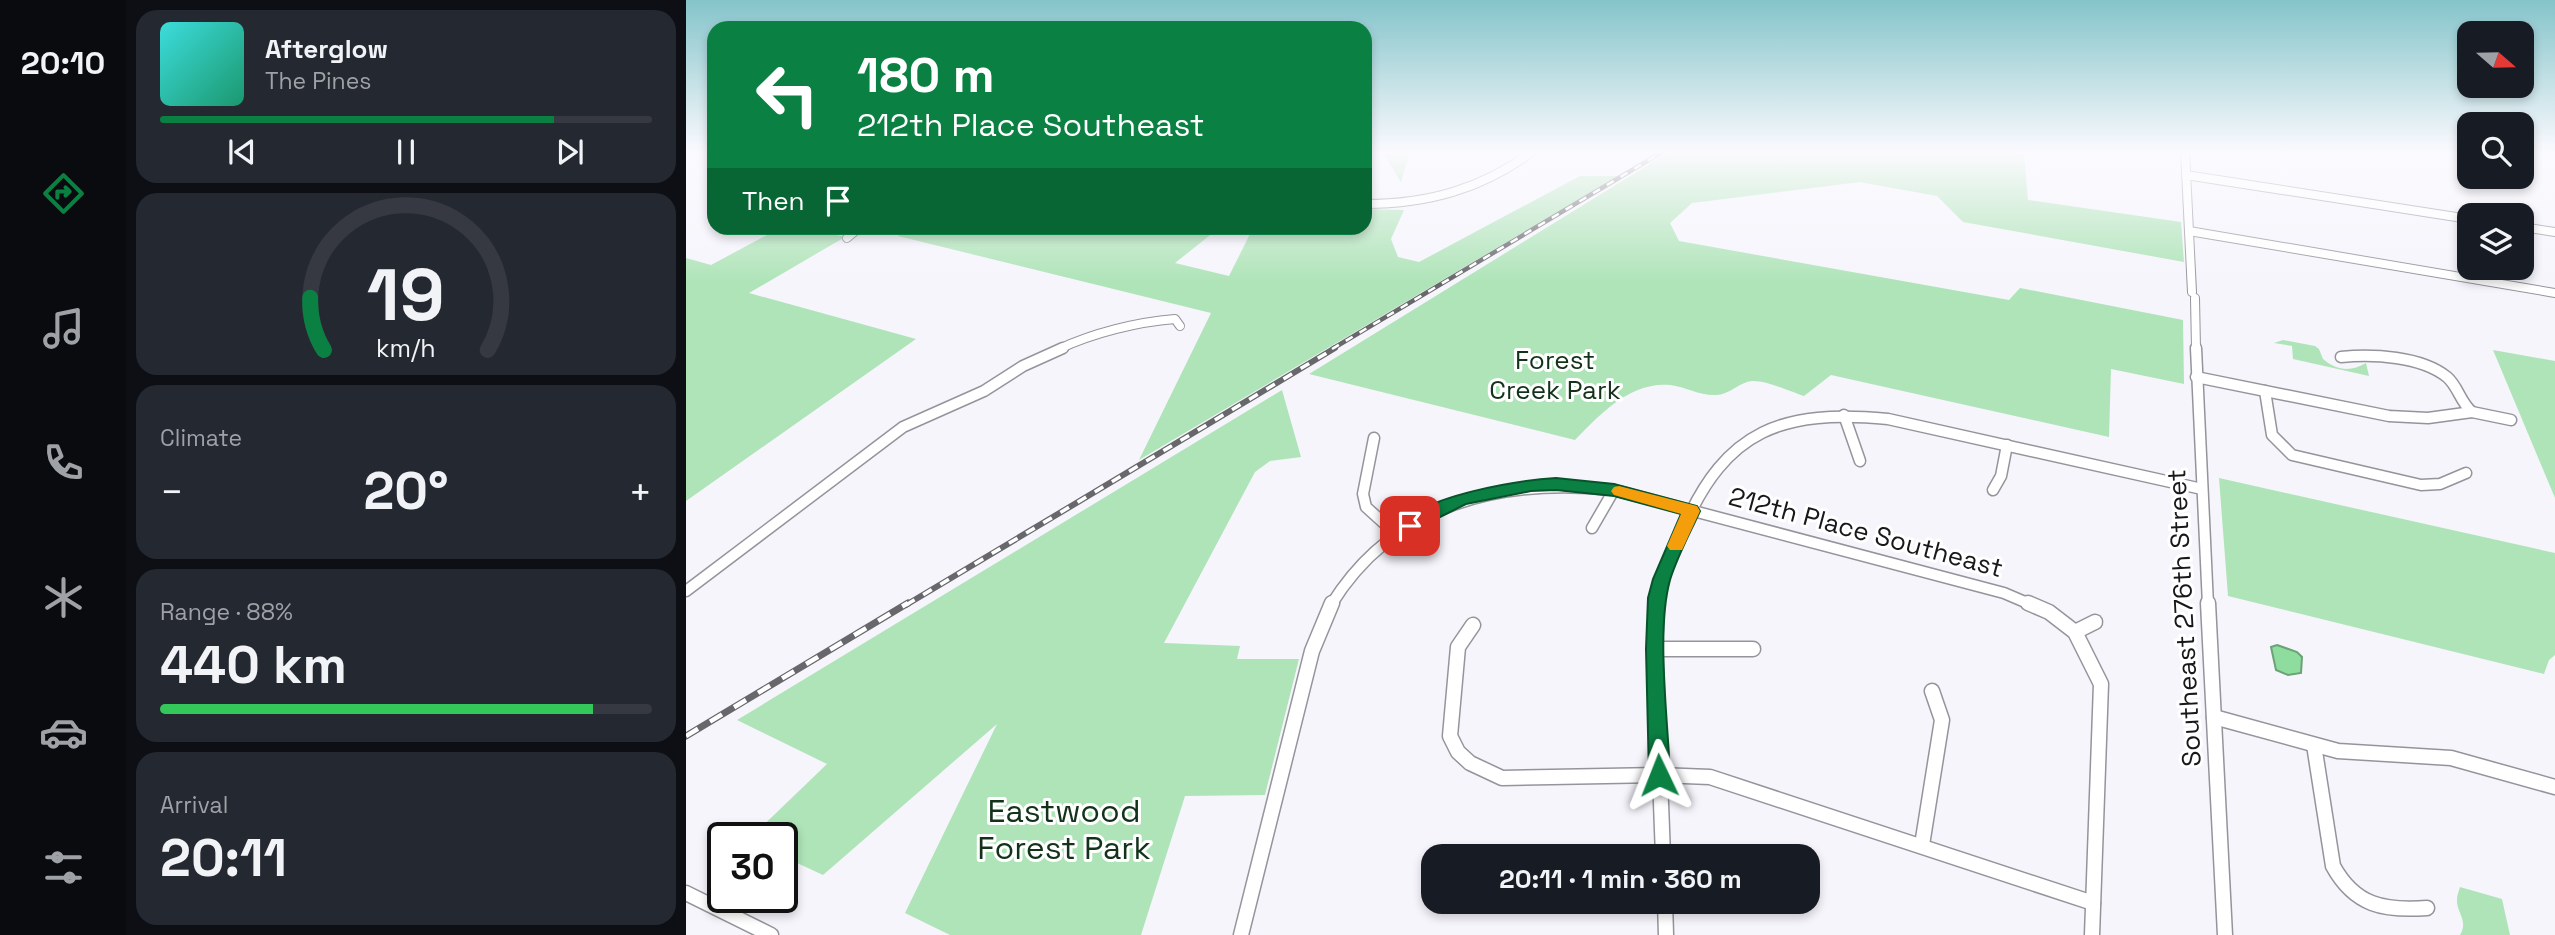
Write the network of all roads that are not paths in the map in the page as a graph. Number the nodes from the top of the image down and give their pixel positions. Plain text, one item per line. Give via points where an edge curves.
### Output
1 (1451, 195) edge
2 (2187, 195) edge
3 (2312, 195) edge
4 (1372, 204) edge
5 (2457, 217) edge
6 (2534, 229) edge
7 (2189, 231) junction
8 (2555, 232) edge
9 (851, 235) edge
10 (847, 238) dead end
11 (2555, 293) edge
12 (1180, 326) dead end
13 (2341, 356) dead end
14 (2196, 377) junction
15 (2265, 391) junction
16 (2472, 412) junction
17 (1844, 415) junction
18 (2511, 420) dead end
19 (1374, 438) dead end
20 (2007, 445) junction
21 (1860, 461) dead end
22 (2466, 473) dead end
23 (2202, 489) junction
24 (1614, 490) junction
25 (1993, 490) dead end
26 (1691, 511) junction
27 (1592, 528) dead end
28 (1397, 535) junction
29 (686, 591) edge
30 (2095, 622) dead end
31 (1473, 625) dead end
32 (2076, 632) junction
33 (1655, 649) junction
34 (1753, 649) dead end
35 (1932, 691) dead end
36 (2214, 718) junction
37 (2315, 745) junction
38 (1659, 775) junction
39 (2555, 787) edge
40 (1662, 844) edge
41 (1922, 845) junction
42 (686, 893) edge
43 (2093, 903) junction
44 (2427, 908) dead end
45 (1665, 914) edge
46 (771, 935) edge
47 (1241, 935) edge
48 (1666, 935) edge
49 (2092, 935) edge
50 (2225, 935) edge

1 - 4 street via 1420,202
2 - 7 street, Southeast 276th Street
3 - 5 street
6 - 8 street
7 - 11 street
7 - 14 street, Southeast 276th Street
9 - 10 street
12 - 29 street via 1175,319 1160,320 1077,341 1023,366 984,391 903,427
13 - 16 street via 2412,364 2442,374
14 - 15 street
14 - 23 street, Southeast 276th Street
15 - 16 street via 2406,418
15 - 22 street via 2271,436 2281,448 2306,459 2421,485 2440,484
16 - 18 street
17 - 20 street via 1888,419
17 - 21 street
17 - 26 street via 1800,420 1753,438 1714,470
19 - 28 street via 1363,494 1366,507
20 - 23 street
20 - 25 street
23 - 36 street, Southeast 276th Street
24 - 26 street, 212th Place Southeast
24 - 27 street
24 - 28 street, 212th Place Southeast via 1556,484 1485,493 1423,516
26 - 32 street, 212th Place Southeast via 2004,593 2049,612
26 - 33 street via 1661,579
28 - 47 street, 212th Place Southeast via 1345,583 1324,617
30 - 32 street
31 - 38 street via 1458,647 1450,736 1465,760 1502,778
32 - 43 street via 2101,684
33 - 34 street
33 - 38 street
35 - 41 street via 1942,720
36 - 37 street
36 - 50 street, Southeast 276th Street
37 - 39 street via 2355,753 2451,758
37 - 44 street via 2333,866 2339,879 2352,893 2385,908
38 - 40 street
38 - 41 street via 1734,783
41 - 43 street
42 - 46 street
43 - 49 street
45 - 48 street

